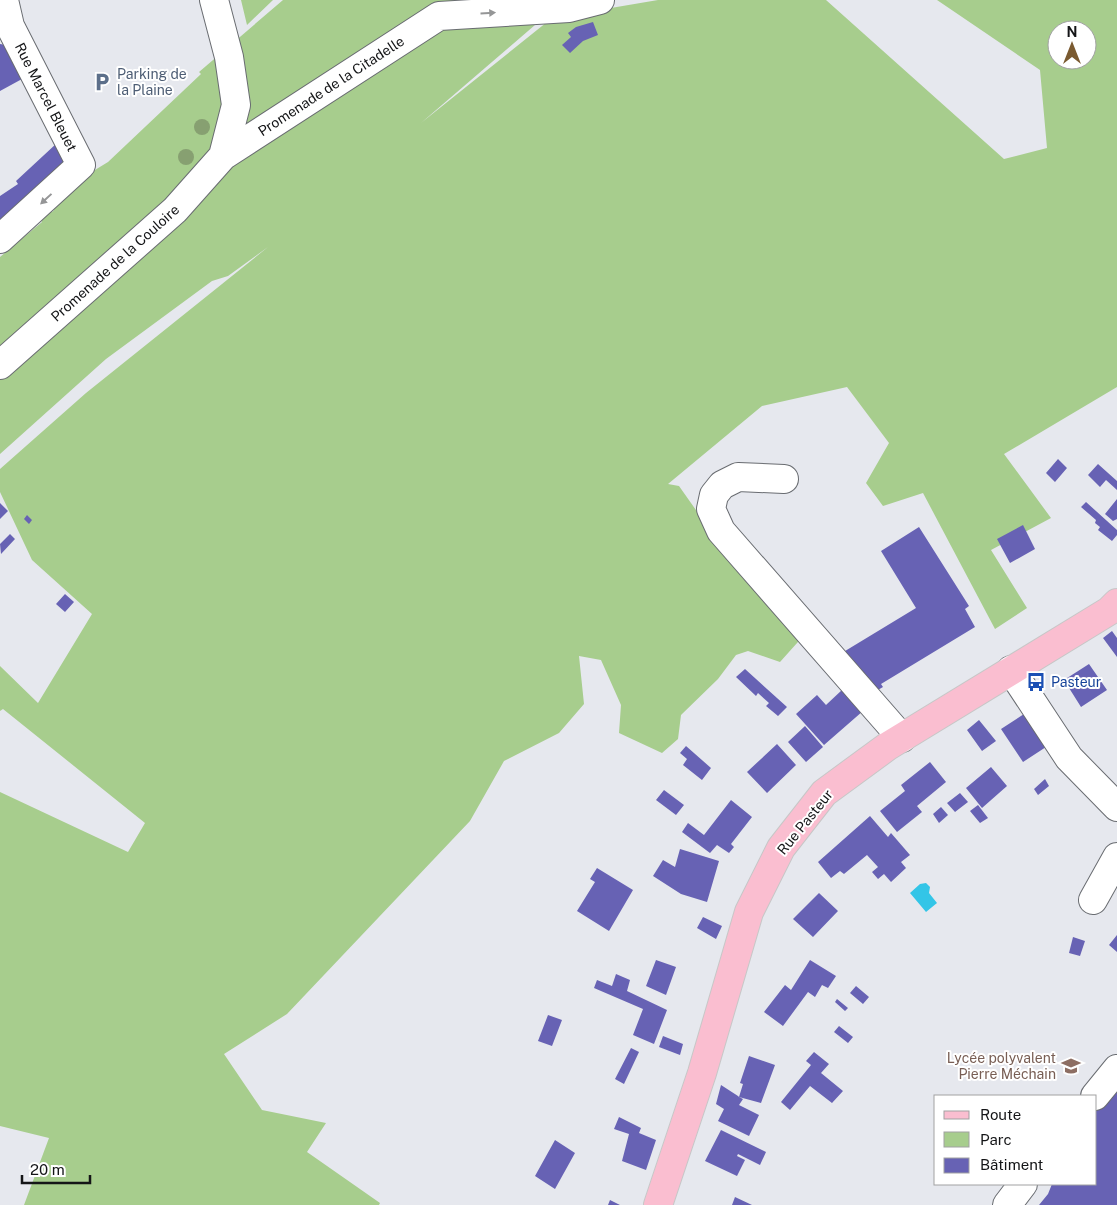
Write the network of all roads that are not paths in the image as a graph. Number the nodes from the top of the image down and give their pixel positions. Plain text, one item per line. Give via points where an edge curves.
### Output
1 (214, 0) edge
2 (600, 0) edge
3 (4, 19) edge
4 (223, 156) junction
5 (0, 239) edge
6 (0, 365) edge
7 (784, 479) dead end
8 (1117, 604) edge
9 (1011, 670) junction
10 (902, 738) junction
11 (1117, 808) edge
12 (1117, 858) edge
13 (1093, 900) dead end
14 (1117, 1069) edge
15 (1096, 1095) edge
16 (1022, 1185) edge
17 (658, 1205) edge
18 (1007, 1205) edge

1 - 4 street via 229,57 236,105
4 -> 2 street, Promenade de la Citadelle via 439,16 569,8
3 -> 5 street, Rue Marcel Bleuet via 81,165
4 - 6 street, Promenade de la Couloire via 175,210
7 - 10 street via 738,477 722,484 714,495 712,509 721,531
8 - 9 main road, Rue Pasteur
9 - 10 main road, Rue Pasteur
9 - 11 street via 1069,758
10 - 17 main road, Rue Pasteur via 824,793 781,848 749,912 702,1073
12 - 13 street
14 - 15 street
16 - 18 street

